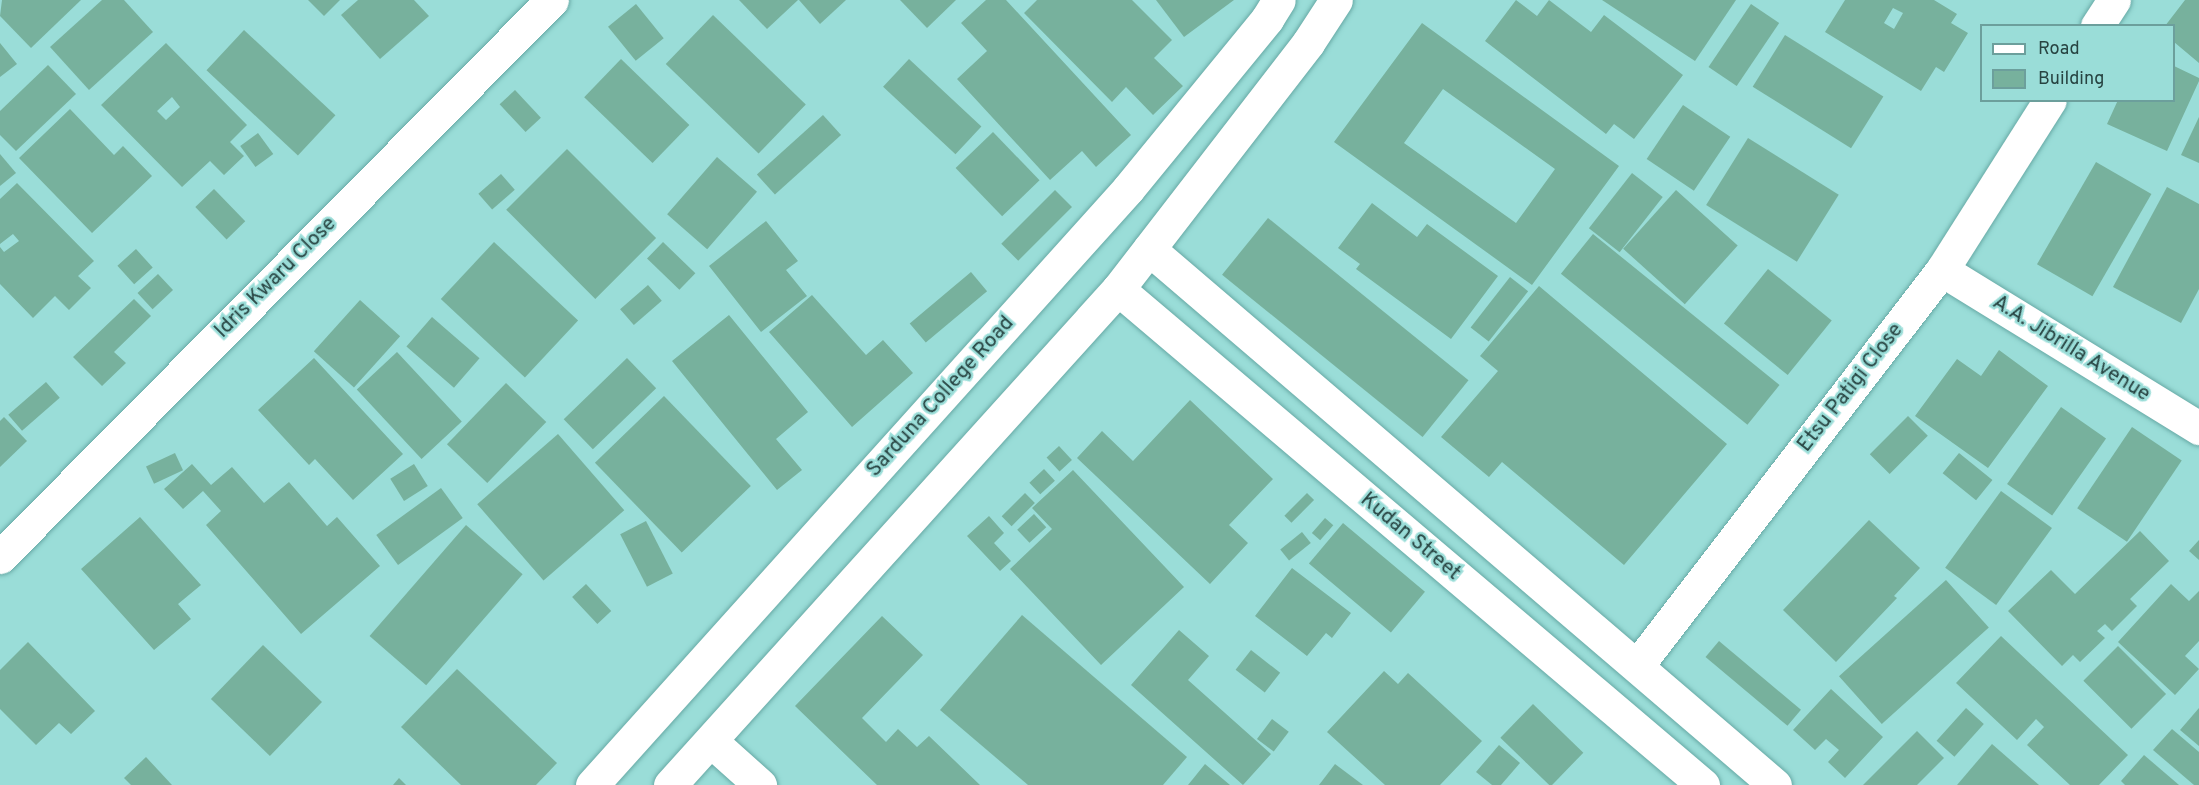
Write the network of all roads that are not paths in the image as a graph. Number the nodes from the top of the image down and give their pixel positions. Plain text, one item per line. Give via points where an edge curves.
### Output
1 (552, 0) edge
2 (1279, 0) edge
3 (1336, 0) edge
4 (2114, 0) edge
5 (2098, 24) edge
6 (2049, 102) edge
7 (1149, 249) junction
8 (1942, 270) junction
9 (1118, 288) junction
10 (2199, 428) edge
11 (0, 557) edge
12 (1636, 666) junction
13 (711, 741) junction
14 (592, 785) edge
15 (670, 785) edge
16 (760, 785) edge
17 (1703, 785) edge
18 (1774, 785) edge

1 - 11 street, Idris Kwaru Close
2 - 14 street, Sarduna College Road via 1128,189
3 - 7 street
4 - 5 street
6 - 8 street, Etsu Patigi Close
7 - 9 street
7 - 12 street
8 - 10 street, A.A. Jibrilla Avenue
8 - 12 street, Etsu Patigi Close
9 - 13 street
9 - 17 street, Kudan Street
12 - 18 street
13 - 15 street
13 - 16 street

